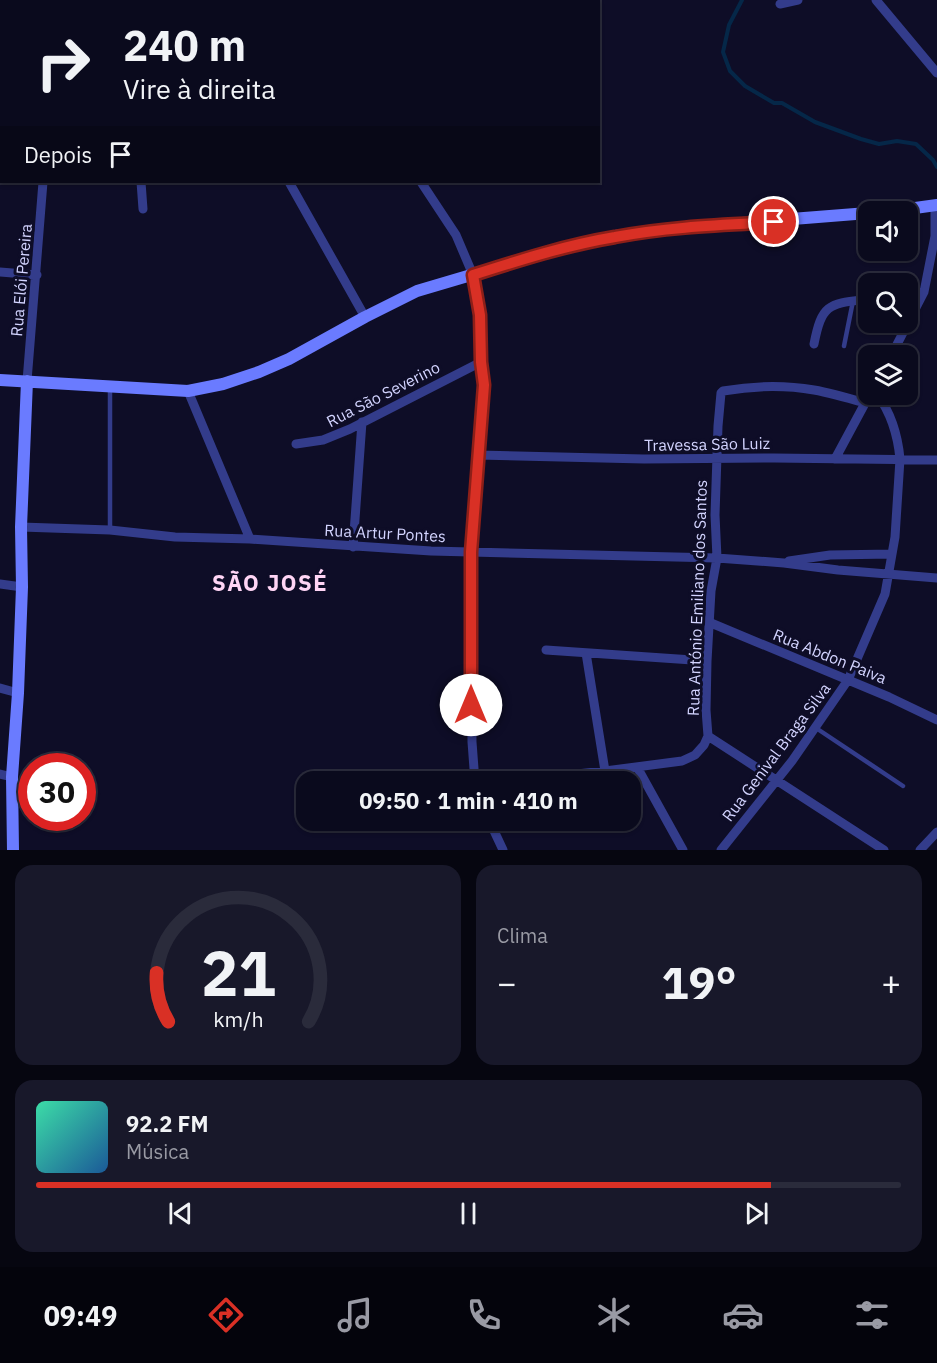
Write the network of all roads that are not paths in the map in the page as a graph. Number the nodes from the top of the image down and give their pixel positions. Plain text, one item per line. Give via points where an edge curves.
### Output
1 (798, 0) edge
2 (876, 0) edge
3 (780, 4) dead end
4 (937, 73) edge
5 (44, 183) edge
6 (141, 183) edge
7 (290, 183) edge
8 (422, 183) edge
9 (936, 205) edge
10 (918, 208) edge
11 (143, 209) dead end
12 (858, 214) edge
13 (0, 272) edge
14 (37, 275) junction
15 (473, 275) junction
16 (924, 292) junction
17 (918, 293) edge
18 (858, 300) edge
19 (853, 301) junction
20 (365, 316) junction
21 (814, 344) dead end
22 (897, 345) edge
23 (844, 346) dead end
24 (481, 362) junction
25 (0, 381) edge
26 (27, 381) junction
27 (110, 385) junction
28 (188, 391) junction
29 (858, 398) edge
30 (864, 405) edge
31 (883, 405) edge
32 (362, 422) junction
33 (296, 444) dead end
34 (478, 455) junction
35 (717, 459) junction
36 (835, 459) junction
37 (900, 459) junction
38 (937, 459) edge
39 (21, 527) junction
40 (110, 530) junction
41 (249, 539) junction
42 (352, 547) junction
43 (471, 552) junction
44 (892, 554) junction
45 (717, 558) junction
46 (783, 563) junction
47 (889, 573) junction
48 (937, 578) edge
49 (0, 584) edge
50 (22, 587) junction
51 (711, 623) junction
52 (546, 651) dead end
53 (586, 653) junction
54 (707, 661) junction
55 (848, 680) junction
56 (0, 688) edge
57 (18, 693) junction
58 (937, 720) edge
59 (816, 728) junction
60 (708, 736) junction
61 (637, 767) junction
62 (474, 771) edge
63 (605, 771) joint
64 (6, 775) edge
65 (777, 782) junction
66 (903, 786) dead end
67 (494, 831) edge
68 (935, 837) edge
69 (13, 850) edge
70 (503, 850) edge
71 (683, 850) edge
72 (721, 850) edge
73 (884, 850) edge
74 (920, 850) edge

1 - 3 street
2 - 4 street
5 - 14 street, Rua Elói Pereira
6 - 11 street
7 - 20 street
8 - 15 street via 456,235
9 - 10 main road
9 - 16 street via 935,236
12 - 15 main road via 615,236
13 - 14 street
14 - 26 street, Rua Elói Pereira
15 - 20 main road via 417,291
15 - 24 street via 480,315
16 - 17 street
16 - 22 street
18 - 19 street
19 - 21 street via 826,310
19 - 23 lane
20 - 28 main road via 259,372
24 - 32 street, Rua São Severino
24 - 34 street via 483,394
25 - 26 main road
26 - 27 main road
26 - 39 main road
27 - 28 main road
27 - 40 lane
28 - 41 street
29 - 35 street, Rua António Emiliano dos Santos via 771,387 723,390
30 - 36 street
31 - 37 street, Rua Genival Braga Silva
32 - 33 street, Rua São Severino via 323,440
32 - 42 street
34 - 35 street, Travessa São Luiz
34 - 43 street
35 - 36 street, Travessa São Luiz
35 - 45 street, Rua António Emiliano dos Santos
36 - 37 street, Travessa São Luiz
37 - 38 street, Travessa São Luiz
37 - 44 street, Rua Genival Braga Silva
39 - 40 street, Rua Artur Pontes
39 - 50 main road
40 - 41 street, Rua Artur Pontes
41 - 42 street, Rua Artur Pontes
42 - 43 street, Rua Artur Pontes
43 - 45 street, Rua Artur Pontes
43 - 62 street
44 - 46 street, Rua Artur Pontes via 830,555
44 - 47 street, Rua Genival Braga Silva
45 - 46 street, Rua Artur Pontes
45 - 51 street, Rua António Emiliano dos Santos
46 - 47 street, Rua Artur Pontes
47 - 48 street, Rua Artur Pontes
47 - 55 street, Rua Genival Braga Silva via 885,594
49 - 50 street
50 - 57 main road
51 - 54 street, Rua António Emiliano dos Santos
51 - 55 street, Rua Abdon Paiva
52 - 53 street
53 - 54 street
53 - 63 street
54 - 60 street, Rua António Emiliano dos Santos
55 - 58 street, Rua Abdon Paiva
55 - 59 street, Rua Genival Braga Silva
56 - 57 street
57 - 64 main road
59 - 65 street, Rua Genival Braga Silva
59 - 66 lane
60 - 61 street via 700,750 687,759
60 - 65 street
61 - 63 street
61 - 71 street
64 - 69 main road
65 - 72 street, Rua Genival Braga Silva
65 - 73 street
67 - 70 street
68 - 74 street

